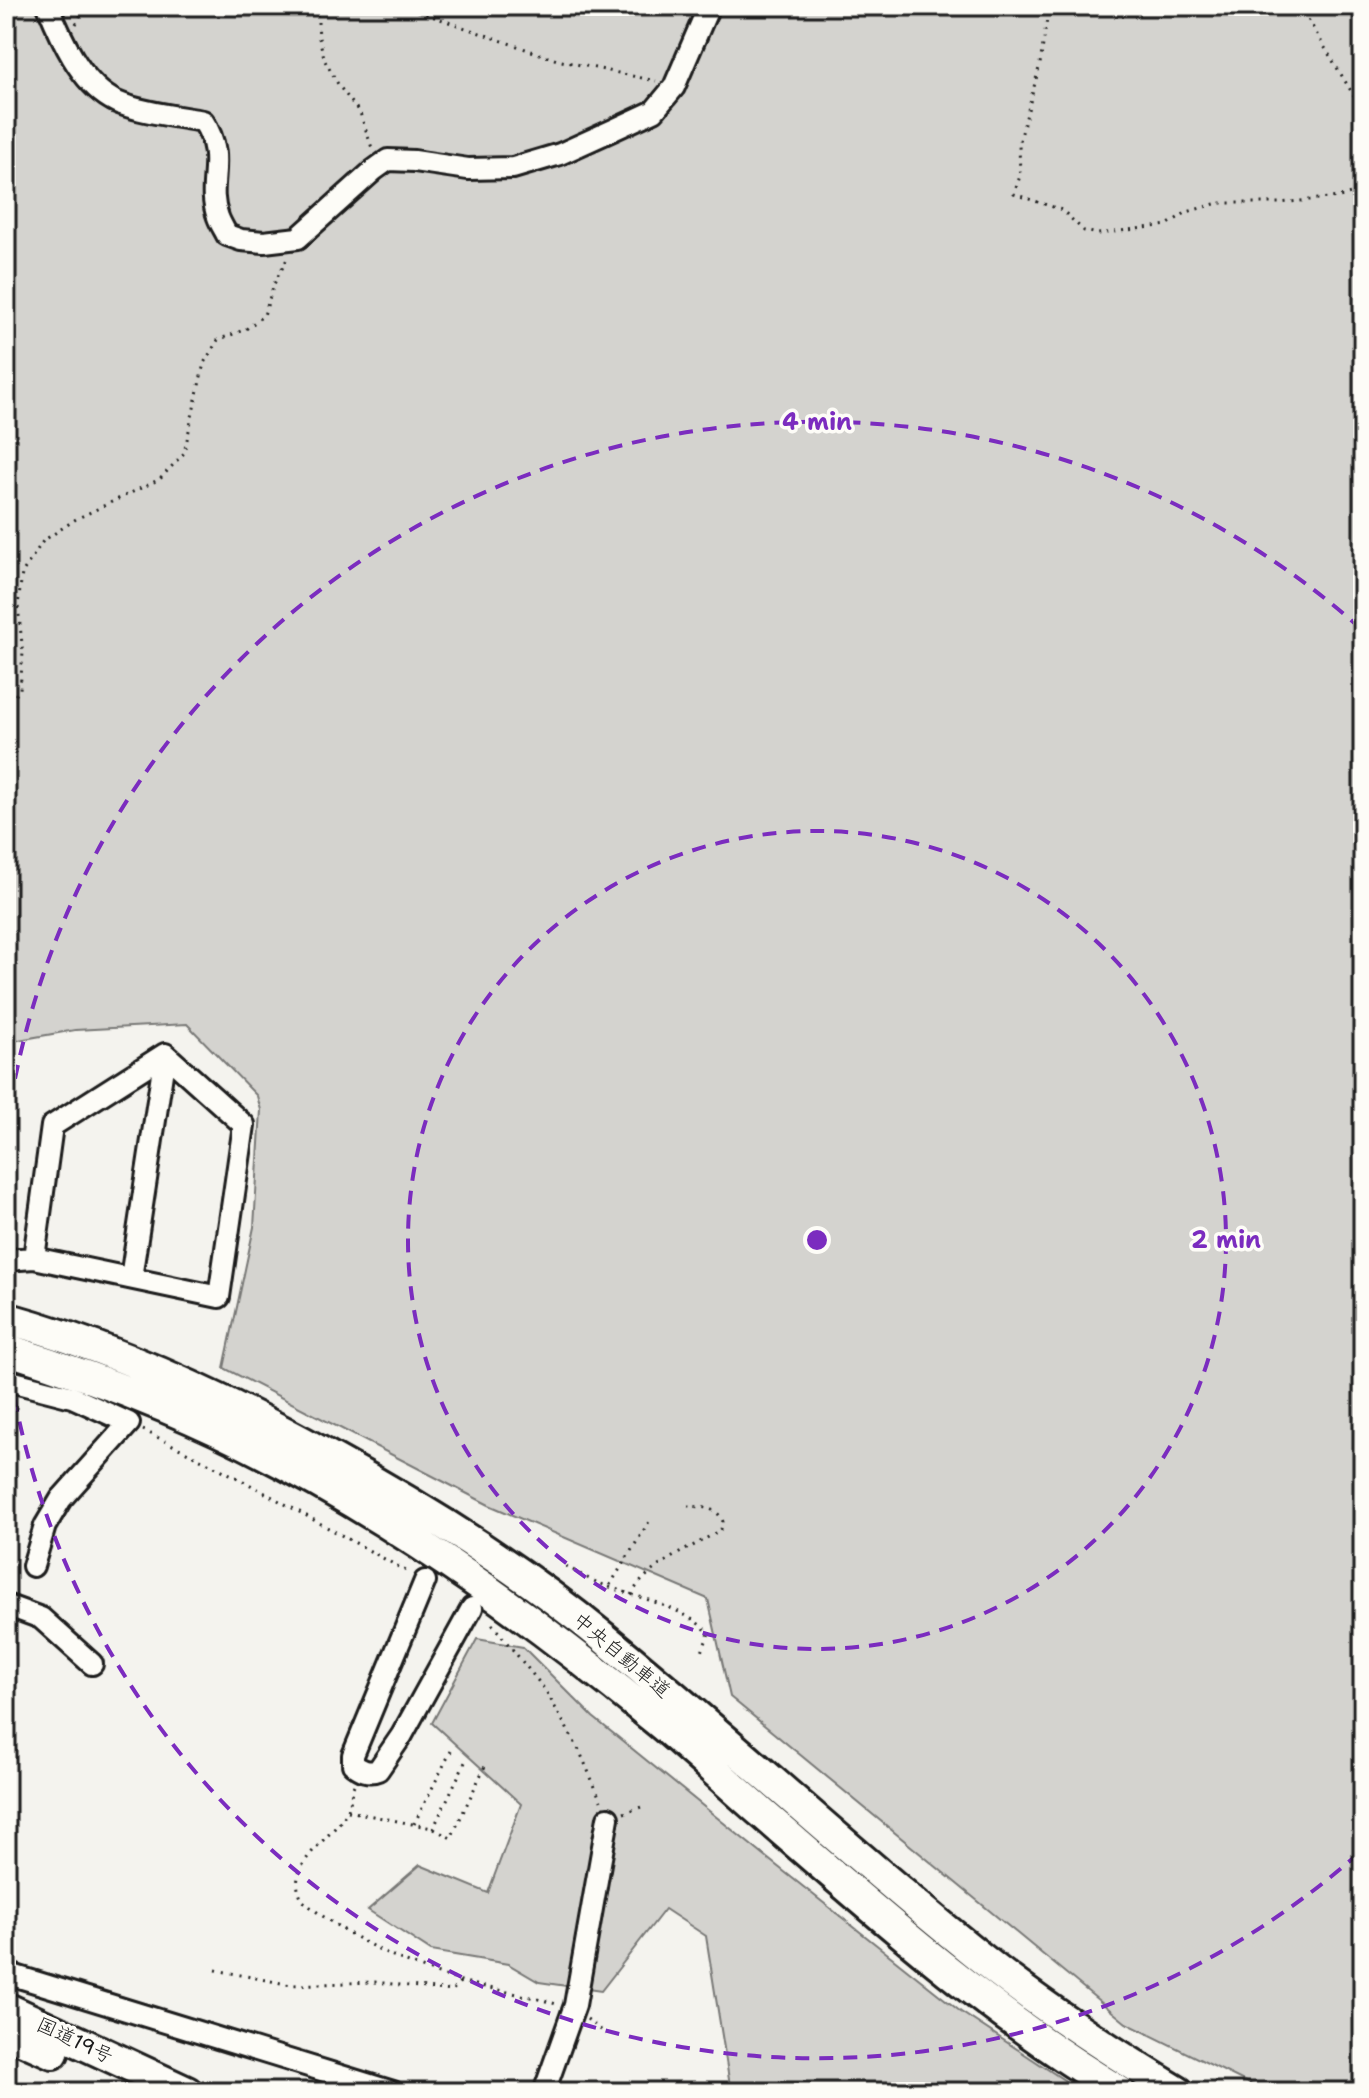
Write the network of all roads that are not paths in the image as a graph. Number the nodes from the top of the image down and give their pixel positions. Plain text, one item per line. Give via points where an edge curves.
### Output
1 (48, 6) edge
2 (709, 6) edge
3 (165, 1054) junction
4 (34, 1258) junction
5 (6, 1260) edge
6 (131, 1278) junction
7 (6, 1318) edge
8 (6, 1349) edge
9 (6, 1380) edge
10 (33, 1566) dead end
11 (425, 1581) dead end
12 (6, 1605) edge
13 (472, 1608) dead end
14 (92, 1664) dead end
15 (608, 1818) dead end
16 (6, 1973) edge
17 (6, 2008) edge
18 (6, 2032) edge
19 (138, 2092) edge
20 (187, 2092) edge
21 (393, 2092) edge
22 (544, 2092) edge
23 (1120, 2092) edge
24 (1178, 2092) edge

1 - 2 street via 77,63 113,101 203,121 218,155 217,216 227,235 264,242 298,238 388,160 513,168 560,154 654,111 675,85
3 - 4 street via 52,1126
3 - 6 street
3 - 6 street via 244,1125 219,1297
4 - 5 street
4 - 6 street
7 - 24 highway, 中央自動車道 via 182,1382 276,1427 466,1537 603,1637 997,1970 1103,2047
8 - 23 highway, 中央自動車道 via 167,1407 248,1446 447,1562 653,1717 985,2001
9 - 10 street via 72,1397 129,1423 61,1499 45,1526
11 - 13 street via 353,1755 353,1764 361,1770 378,1770 402,1735
12 - 14 street via 41,1618
15 - 22 street via 574,2009
16 - 21 street
17 - 20 highway, 国道19号
18 - 19 highway, 国道19号

